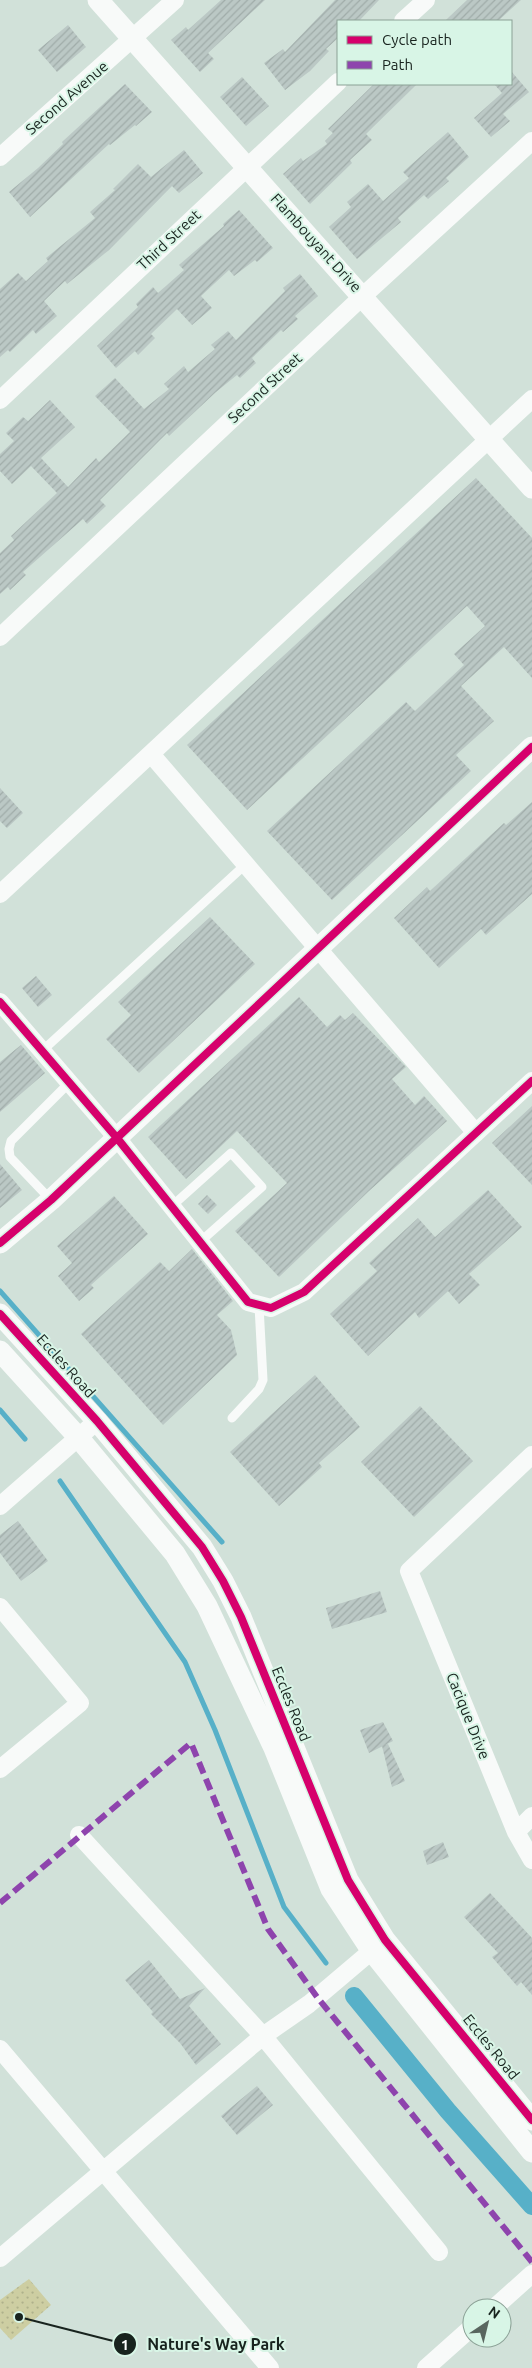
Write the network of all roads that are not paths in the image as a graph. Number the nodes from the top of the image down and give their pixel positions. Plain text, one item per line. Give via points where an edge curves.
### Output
1 (98, 0) edge
2 (175, 0) edge
3 (426, 0) edge
4 (404, 20) edge
5 (134, 40) junction
6 (337, 83) edge
7 (532, 141) edge
8 (0, 157) edge
9 (248, 166) junction
10 (363, 296) junction
11 (532, 399) edge
12 (0, 400) edge
13 (489, 439) junction
14 (532, 488) edge
15 (0, 637) edge
16 (532, 747) edge
17 (152, 754) junction
18 (246, 864) junction
19 (0, 894) edge
20 (317, 948) junction
21 (0, 1002) edge
22 (42, 1051) junction
23 (532, 1081) edge
24 (69, 1083) junction
25 (476, 1133) junction
26 (117, 1138) junction
27 (51, 1200) junction
28 (172, 1206) junction
29 (201, 1241) junction
30 (0, 1243) edge
31 (260, 1306) junction
32 (0, 1314) edge
33 (0, 1351) edge
34 (232, 1418) dead end
35 (97, 1421) junction
36 (78, 1437) junction
37 (532, 1455) edge
38 (0, 1506) edge
39 (0, 1607) edge
40 (0, 1769) edge
41 (532, 1816) edge
42 (516, 1832) junction
43 (79, 1835) dead end
44 (532, 1860) edge
45 (378, 1945) junction
46 (263, 2036) junction
47 (0, 2049) edge
48 (532, 2120) edge
49 (532, 2152) edge
50 (104, 2170) junction
51 (439, 2252) dead end
52 (0, 2258) edge
53 (532, 2274) edge
54 (505, 2298) edge
55 (462, 2336) edge
56 (270, 2368) edge
57 (426, 2368) edge

1 - 5 street, Flambouyant Drive
2 - 5 street, Second Avenue
3 - 4 street
5 - 8 street, Second Avenue
5 - 9 street, Flambouyant Drive
6 - 9 street, Third Street
7 - 10 street, Second Street
9 - 10 street, Flambouyant Drive
9 - 12 street, Third Street
10 - 13 street, Flambouyant Drive
10 - 15 street, Second Street
11 - 13 street
13 - 14 street, Flambouyant Drive
13 - 17 street
16 - 20 street
17 - 18 street
17 - 19 street
18 - 20 street
18 - 22 lane
20 - 25 street
20 - 26 street
21 - 22 street
22 - 24 street
23 - 25 street
24 - 26 street
24 - 27 lane via 11,1142 8,1149 10,1157
25 - 31 street via 304,1292 271,1308
26 - 27 street
26 - 28 street
27 - 30 street
28 - 29 street
28 - 29 lane via 231,1153 262,1187
29 - 31 street via 248,1302
31 - 34 lane via 263,1380 259,1389
32 - 35 street, Eccles Road
33 - 36 street, Eccles Road
35 - 36 street
35 - 45 street, Eccles Road via 202,1547 223,1581
36 - 38 street
36 - 45 street, Eccles Road via 175,1554 207,1606 274,1748 331,1889
37 - 42 street, Cacique Drive via 408,1570
39 - 40 street via 80,1703
41 - 42 street
42 - 44 street, Cacique Drive
43 - 46 street
45 - 46 street via 309,2004
45 - 48 street, Eccles Road
45 - 49 street, Eccles Road
46 - 50 street
46 - 51 street
47 - 50 street
50 - 52 street
50 - 56 street
53 - 54 street
55 - 57 street

